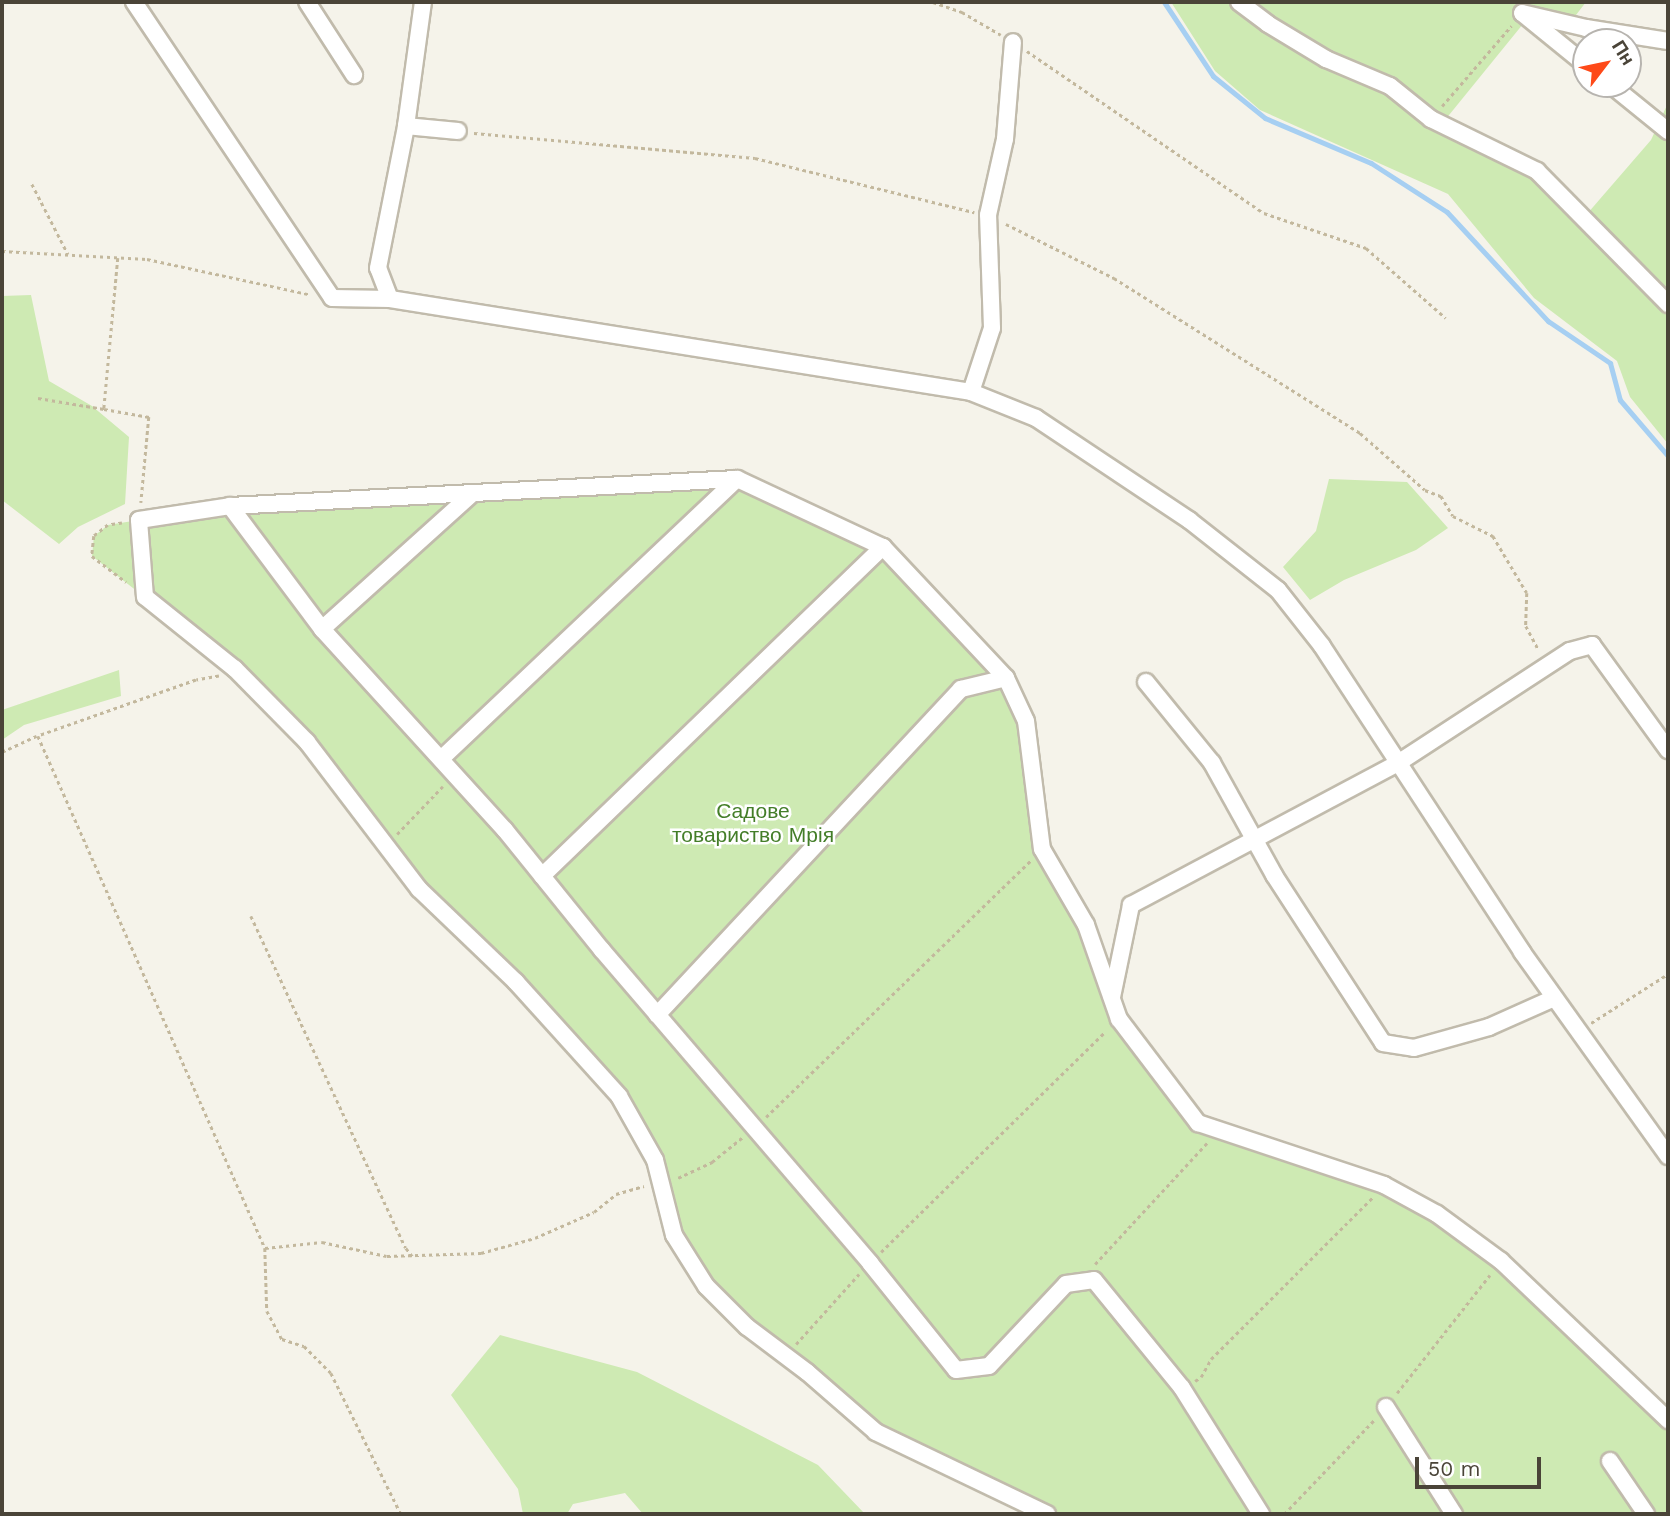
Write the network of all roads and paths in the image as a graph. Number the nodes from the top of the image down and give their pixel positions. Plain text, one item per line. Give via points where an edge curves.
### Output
1 (134, 2) edge
2 (307, 2) edge
3 (423, 2) edge
4 (933, 2) edge
5 (1239, 2) edge
6 (1522, 13) junction
7 (1668, 41) edge
8 (1013, 42) junction
9 (1572, 54) edge
10 (354, 75) dead end
11 (1627, 98) edge
12 (1431, 119) junction
13 (406, 127) junction
14 (458, 131) joint
15 (1668, 131) edge
16 (32, 184) dead end
17 (988, 215) junction
18 (2, 251) edge
19 (68, 254) junction
20 (118, 258) junction
21 (332, 298) junction
22 (390, 299) junction
23 (1668, 304) edge
24 (1446, 318) dead end
25 (971, 393) junction
26 (38, 398) dead end
27 (104, 409) junction
28 (737, 479) junction
29 (474, 493) junction
30 (230, 506) junction
31 (139, 520) junction
32 (883, 547) junction
33 (145, 597) junction
34 (322, 629) junction
35 (1548, 665) junction
36 (235, 670) junction
37 (1006, 678) junction
38 (1146, 681) dead end
39 (38, 736) junction
40 (1668, 750) edge
41 (2, 752) edge
42 (442, 758) junction
43 (1398, 763) junction
44 (455, 773) junction
45 (1255, 841) junction
46 (387, 846) junction
47 (1042, 849) junction
48 (542, 876) junction
49 (251, 916) dead end
50 (1668, 974) edge
51 (1554, 998) junction
52 (1112, 999) junction
53 (657, 1015) junction
54 (1119, 1019) junction
55 (1577, 1031) junction
56 (753, 1129) junction
57 (1219, 1130) junction
58 (1668, 1156) edge
59 (660, 1181) junction
60 (1384, 1185) junction
61 (265, 1248) junction
62 (413, 1257) junction
63 (1501, 1261) junction
64 (870, 1263) junction
65 (1079, 1283) junction
66 (795, 1346) dead end
67 (1182, 1388) junction
68 (1387, 1407) junction
69 (1668, 1420) edge
70 (1610, 1461) dead end
71 (401, 1514) edge
72 (1047, 1514) edge
73 (1261, 1514) edge
74 (1284, 1514) edge
75 (1454, 1514) edge
76 (1646, 1514) edge

1 - 21 street
2 - 10 street
3 - 13 street
4 - 8 path via 962,12
5 - 12 street via 1326,59 1390,86
6 - 7 street
6 - 9 street
6 - 12 path
8 - 17 street via 1005,138
8 - 24 path via 1264,213 1366,248
11 - 15 street
12 - 23 street via 1538,171
13 - 14 street
13 - 22 street via 378,268
14 - 17 path via 755,158
16 - 19 path
17 - 25 street via 992,328
17 - 35 path via 1114,278 1360,433 1425,490 1441,496 1453,516 1493,536 1527,593 1526,626
18 - 19 path
19 - 20 path
20 - 21 path via 147,259
20 - 27 path
21 - 22 street
22 - 25 street
25 - 43 street via 1036,418 1189,520 1278,590 1322,646
26 - 27 path
27 - 31 path via 149,417
28 - 29 street
28 - 32 street
28 - 42 street
29 - 30 street
29 - 34 street
30 - 31 street
30 - 34 street
31 - 33 street
31 - 33 path via 108,525 94,536 92,556
32 - 37 street
32 - 48 street
33 - 36 street
34 - 42 street
35 - 40 street via 1570,651 1592,645
35 - 43 street
36 - 39 path
36 - 46 street via 307,742
37 - 47 street via 1026,722
37 - 53 street via 961,689
38 - 45 street via 1212,763
39 - 41 path
39 - 61 path
42 - 44 street
43 - 45 street
43 - 51 street
44 - 46 path
44 - 48 street
45 - 51 street via 1383,1043 1414,1048 1489,1027
45 - 52 street via 1131,905
46 - 59 street via 419,889 516,982 619,1096 655,1160
47 - 52 street via 1086,925
47 - 56 path
48 - 53 street
49 - 62 path
50 - 55 path
51 - 55 street
52 - 54 street
53 - 56 street
54 - 57 street via 1198,1123
54 - 64 path
55 - 58 street
56 - 59 path via 712,1162 685,1177
56 - 64 street
57 - 60 street
57 - 65 path
59 - 62 path via 615,1194 594,1212 535,1238 481,1253
59 - 72 street via 674,1235 706,1286 747,1327 876,1432
60 - 63 street via 1437,1214
60 - 67 path via 1211,1359 1201,1377
61 - 62 path via 322,1242
61 - 71 path via 267,1311 282,1339 304,1346 331,1373
63 - 68 path
63 - 69 street
64 - 65 street via 956,1370 989,1366 1066,1284
64 - 66 path
65 - 67 street via 1094,1280
67 - 73 street
68 - 74 path
68 - 75 street
70 - 76 street

